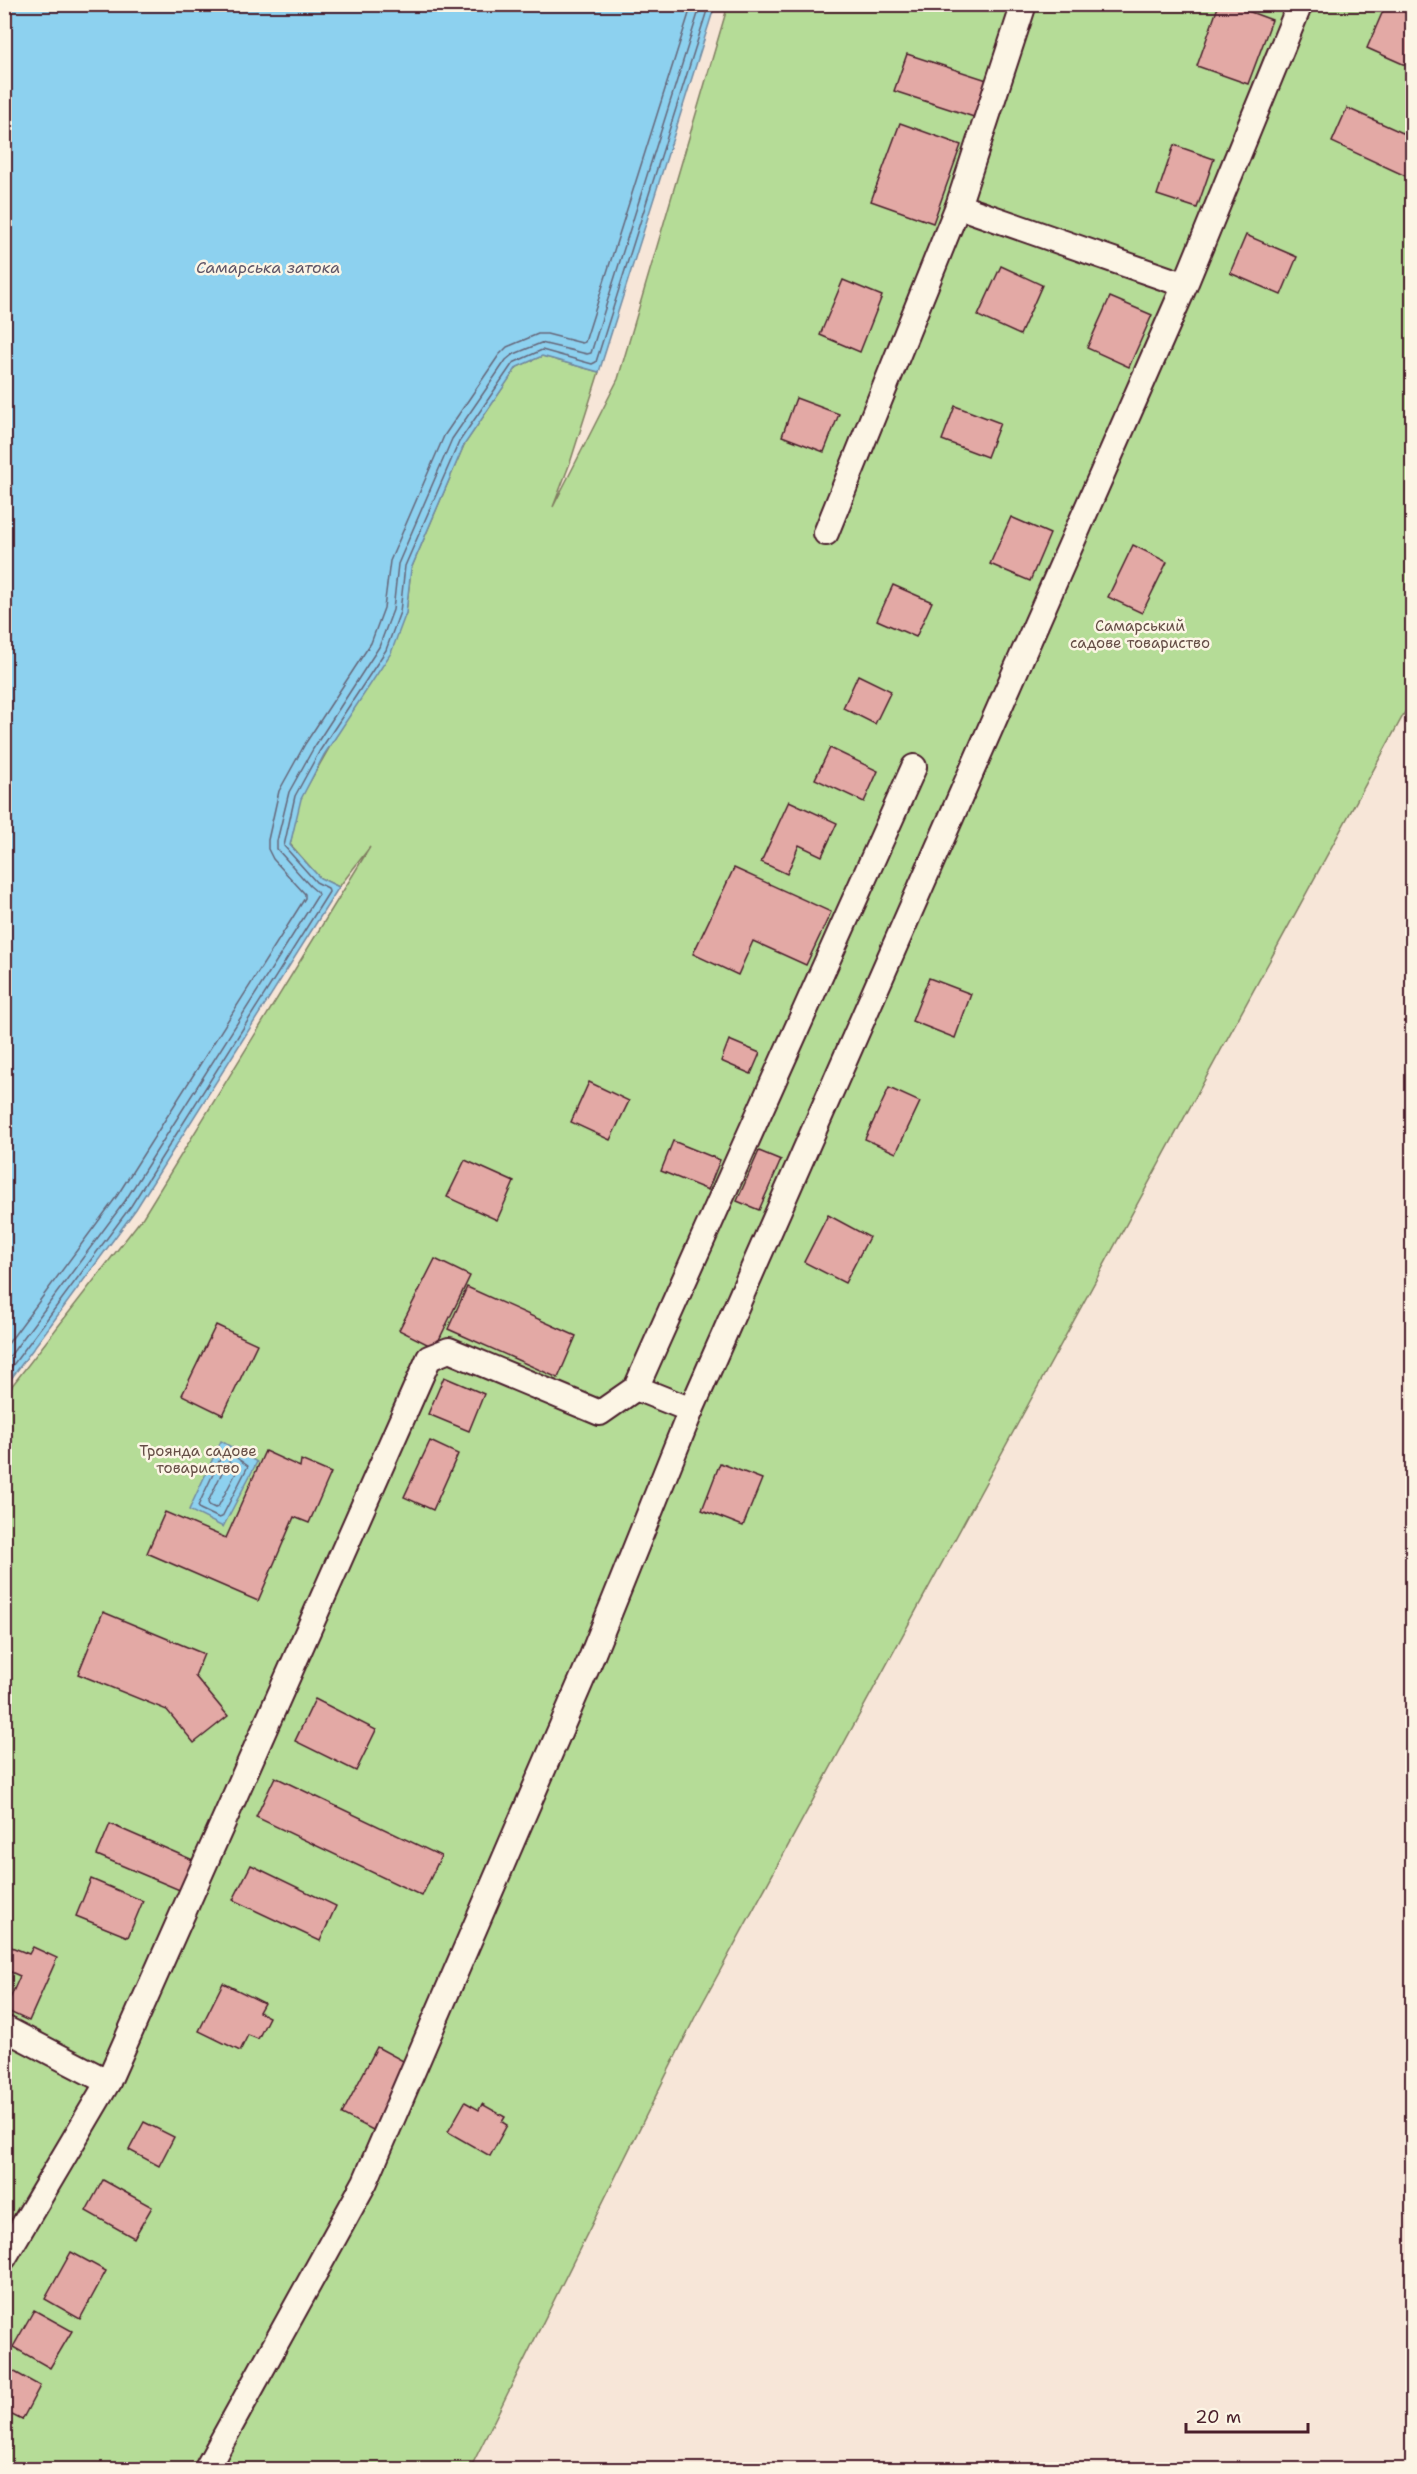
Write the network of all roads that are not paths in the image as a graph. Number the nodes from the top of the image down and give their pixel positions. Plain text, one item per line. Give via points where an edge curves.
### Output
1 (1024, 4) edge
2 (1300, 4) edge
3 (958, 206) junction
4 (1185, 285) junction
5 (826, 533) dead end
6 (914, 767) dead end
7 (636, 1388) junction
8 (691, 1410) junction
9 (4, 2028) edge
10 (108, 2082) junction
11 (4, 2258) edge
12 (206, 2469) edge

1 - 3 lane
2 - 4 lane
3 - 4 lane
3 - 5 lane
4 - 8 lane
6 - 7 lane
7 - 8 lane
7 - 10 lane via 600,1413 449,1350 429,1358
8 - 12 lane via 592,1656 365,2182
9 - 10 lane
10 - 11 lane

